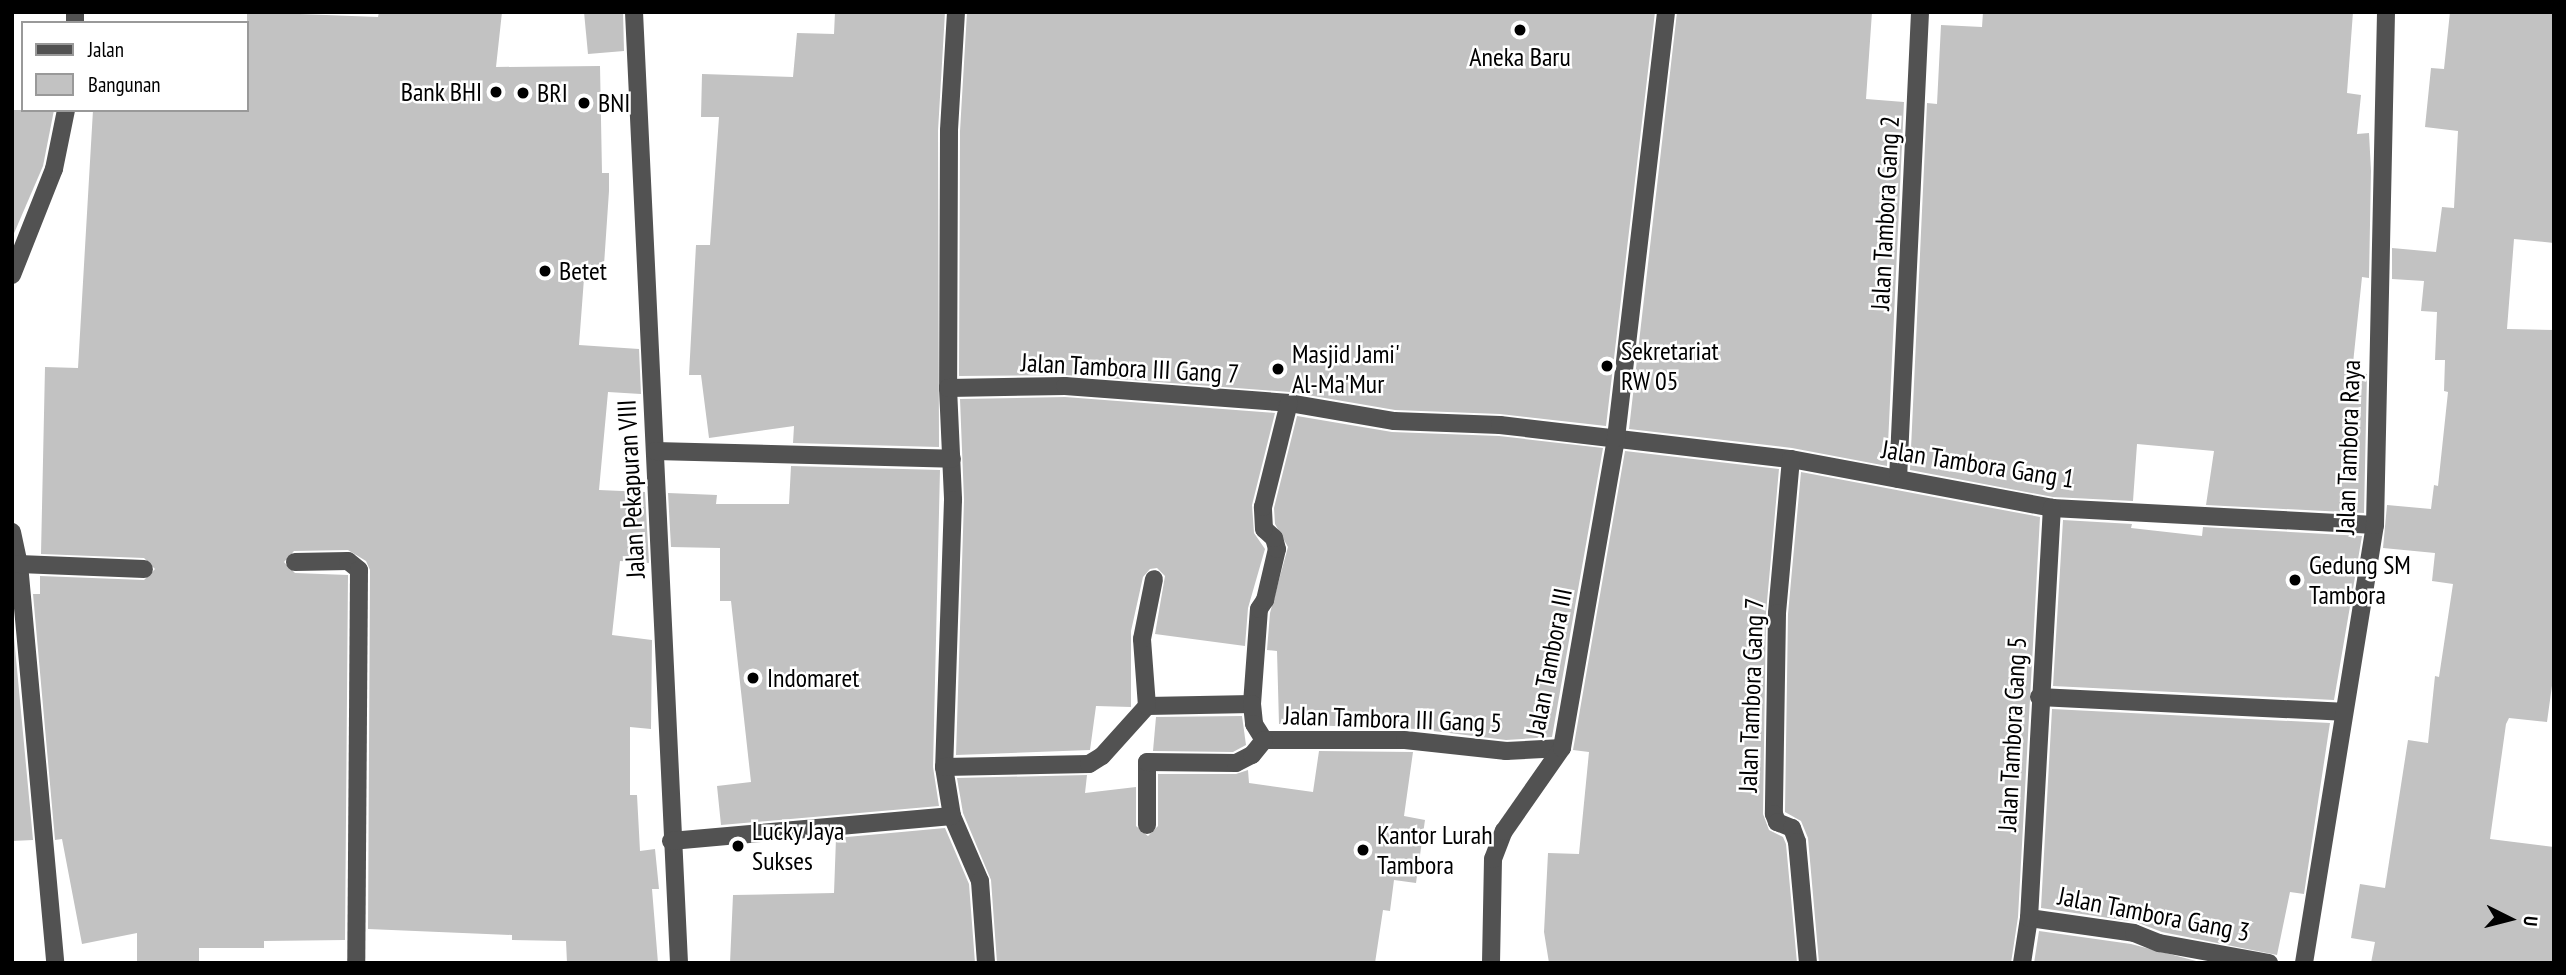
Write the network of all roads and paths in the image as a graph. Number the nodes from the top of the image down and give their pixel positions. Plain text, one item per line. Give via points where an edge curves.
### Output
1 (634, 12) edge
2 (956, 12) edge
3 (1666, 12) edge
4 (1920, 12) edge
5 (2386, 12) edge
6 (66, 112) edge
7 (14, 265) edge
8 (948, 388) junction
9 (1289, 403) junction
10 (1608, 438) junction
11 (655, 451) junction
12 (952, 458) junction
13 (1791, 459) junction
14 (1898, 479) junction
15 (2052, 508) junction
16 (2375, 526) junction
17 (12, 532) edge
18 (17, 561) edge
19 (295, 562) dead end
20 (144, 569) dead end
21 (1154, 579) dead end
22 (2039, 697) junction
23 (1252, 704) junction
24 (1147, 706) junction
25 (2343, 712) junction
26 (1264, 740) junction
27 (1562, 748) junction
28 (944, 767) junction
29 (952, 816) junction
30 (1147, 825) dead end
31 (671, 841) junction
32 (2029, 918) junction
33 (55, 963) edge
34 (356, 963) edge
35 (678, 963) edge
36 (986, 963) edge
37 (1491, 963) edge
38 (1808, 963) edge
39 (2022, 963) edge
40 (2269, 963) edge
41 (2304, 963) edge

1 - 11 street, Jalan Pekapuran VIII
2 - 8 street via 949,131
3 - 10 street, Jalan Tambora III
4 - 14 street, Jalan Tambora Gang 2
5 - 16 street, Jalan Tambora Raya
6 - 7 street via 54,169
8 - 9 street, Jalan Tambora III Gang 7 via 1065,386
8 - 12 street
9 - 10 street, Jalan Tambora III Gang 7 via 1394,421 1500,425
9 - 23 street via 1263,507 1264,529 1274,537 1277,549 1259,609
10 - 13 street, Jalan Tambora Gang 1
10 - 27 street, Jalan Tambora III
11 - 12 street
11 - 31 street, Jalan Pekapuran VIII
12 - 28 street
13 - 14 street, Jalan Tambora Gang 1
13 - 38 street, Jalan Tambora Gang 7 via 1777,613 1774,814 1777,822 1792,828 1797,842
14 - 15 street, Jalan Tambora Gang 1
15 - 16 street, Jalan Tambora Gang 1
15 - 22 street, Jalan Tambora Gang 5
16 - 25 street, Jalan Tambora Raya
17 - 18 street
18 - 20 street
18 - 33 street
19 - 34 street via 348,561 359,570
21 - 24 street via 1142,639
22 - 25 street
22 - 32 street, Jalan Tambora Gang 5
23 - 24 street, Jalan Tambora III Gang 5
23 - 26 street, Jalan Tambora III Gang 5 via 1254,724
24 - 28 street via 1102,756 1089,764
25 - 41 street, Jalan Tambora Raya
26 - 27 street, Jalan Tambora III Gang 5 via 1405,740 1506,751
26 - 30 street, Jalan Tambora III Gang 5 via 1252,755 1236,763 1147,762
27 - 37 street, Jalan Tambora III via 1504,831 1493,859
28 - 29 street
29 - 31 street
29 - 36 street via 980,881
31 - 35 street, Jalan Pekapuran VIII
32 - 39 street, Jalan Tambora Gang 5
32 - 40 street, Jalan Tambora Gang 3 via 2134,933 2159,943

